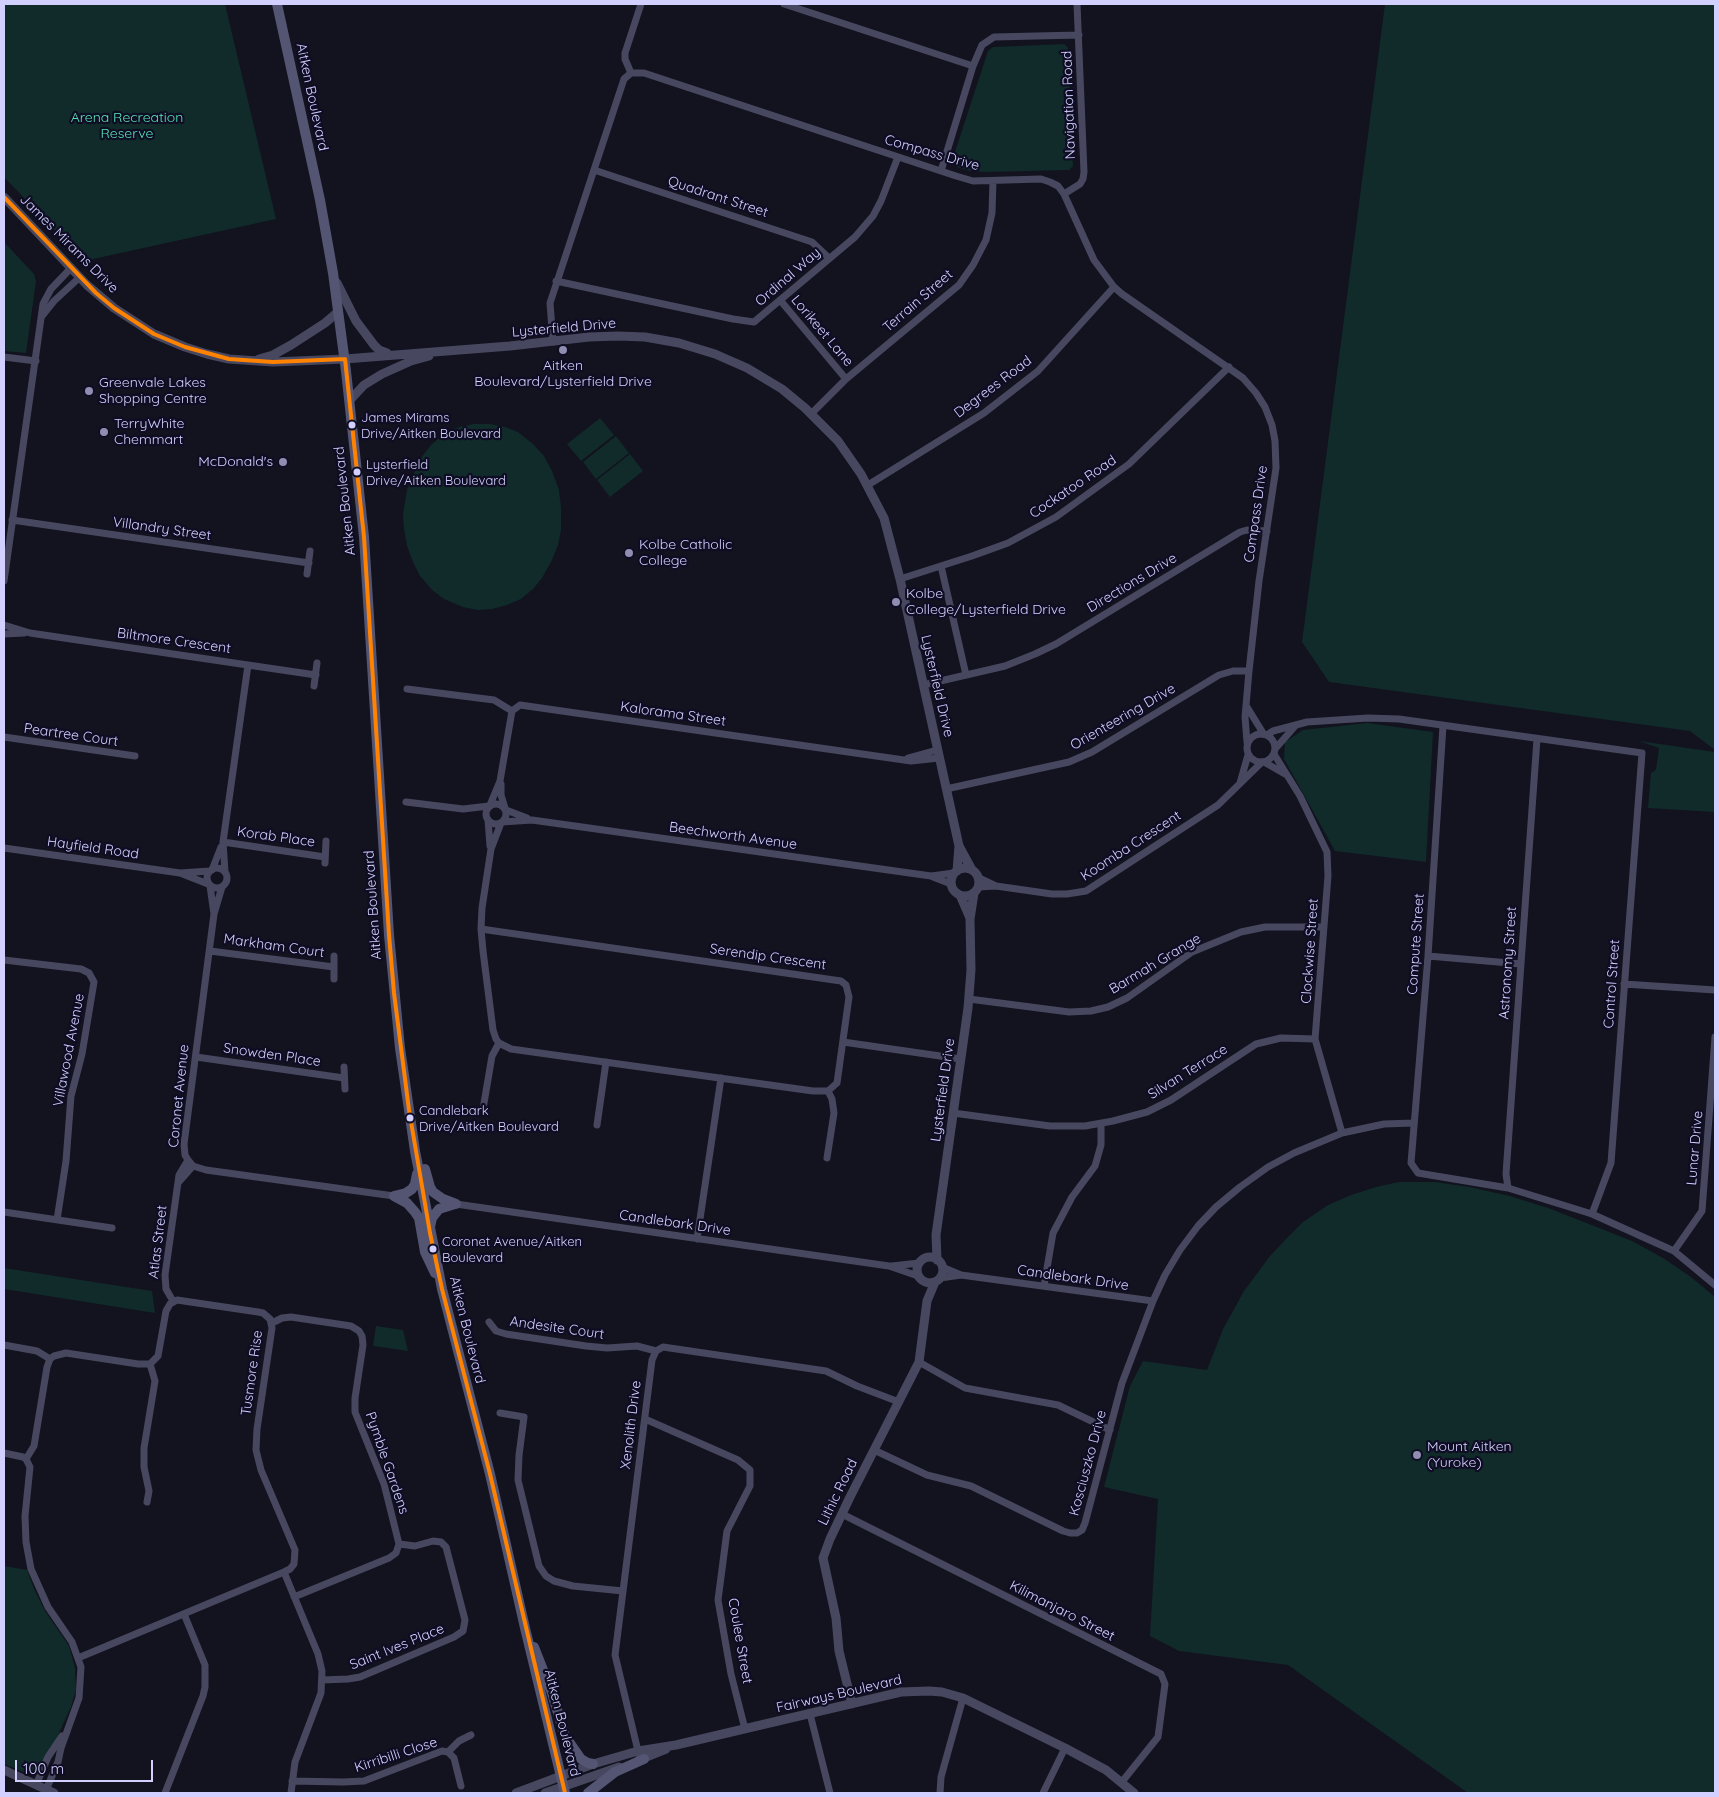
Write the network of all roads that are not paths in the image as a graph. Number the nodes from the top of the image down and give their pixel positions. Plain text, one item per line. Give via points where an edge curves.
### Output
1 (277, 4) edge
2 (641, 4) edge
3 (784, 4) edge
4 (1077, 4) edge
5 (1079, 35) junction
6 (973, 66) junction
7 (630, 73) junction
8 (898, 157) junction
9 (594, 170) junction
10 (940, 171) junction
11 (992, 181) junction
12 (1064, 194) junction
13 (4, 197) edge
14 (829, 258) junction
15 (71, 268) junction
16 (333, 273) junction
17 (80, 278) junction
18 (556, 281) junction
19 (1114, 287) junction
20 (780, 300) junction
21 (338, 312) junction
22 (42, 316) junction
23 (553, 342) junction
24 (454, 350) junction
25 (395, 354) junction
26 (4, 357) edge
27 (345, 359) junction
28 (36, 361) junction
29 (249, 361) junction
30 (1229, 366) junction
31 (846, 379) junction
32 (350, 400) junction
33 (811, 414) junction
34 (868, 485) junction
35 (12, 520) junction
36 (1267, 531) junction
37 (310, 551) dead end
38 (309, 563) junction
39 (941, 566) junction
40 (307, 574) dead end
41 (900, 579) junction
42 (4, 581) edge
43 (4, 629) edge
44 (317, 663) dead end
45 (248, 665) junction
46 (1249, 671) junction
47 (316, 675) junction
48 (966, 675) junction
49 (923, 685) junction
50 (314, 686) dead end
51 (407, 688) dead end
52 (1247, 707) junction
53 (512, 711) junction
54 (1297, 725) junction
55 (1443, 726) junction
56 (1265, 734) junction
57 (4, 738) edge
58 (1538, 739) junction
59 (1247, 742) junction
60 (1275, 751) junction
61 (938, 754) junction
62 (1248, 755) junction
63 (135, 756) dead end
64 (1263, 762) junction
65 (1289, 777) junction
66 (500, 781) junction
67 (1239, 786) junction
68 (946, 789) junction
69 (406, 802) dead end
70 (489, 806) junction
71 (463, 809) junction
72 (505, 809) junction
73 (487, 819) junction
74 (532, 820) junction
75 (502, 822) junction
76 (326, 841) dead end
77 (223, 842) junction
78 (959, 846) junction
79 (4, 848) edge
80 (491, 849) junction
81 (211, 870) junction
82 (972, 870) junction
83 (224, 872) junction
84 (956, 872) junction
85 (180, 873) junction
86 (931, 876) junction
87 (951, 884) junction
88 (209, 885) junction
89 (977, 886) junction
90 (222, 887) junction
91 (960, 895) junction
92 (214, 914) junction
93 (970, 919) junction
94 (1324, 927) junction
95 (482, 929) junction
96 (210, 951) junction
97 (334, 956) dead end
98 (1428, 956) junction
99 (4, 960) edge
100 (1521, 964) junction
101 (334, 967) junction
102 (334, 979) dead end
103 (1624, 984) junction
104 (1715, 990) edge
105 (968, 999) junction
106 (1715, 1037) edge
107 (1316, 1039) junction
108 (843, 1042) junction
109 (499, 1043) junction
110 (196, 1057) junction
111 (961, 1059) junction
112 (606, 1062) junction
113 (344, 1067) dead end
114 (403, 1067) junction
115 (344, 1078) junction
116 (721, 1078) junction
117 (1714, 1079) edge
118 (345, 1089) dead end
119 (828, 1091) junction
120 (483, 1109) dead end
121 (953, 1113) junction
122 (1414, 1123) junction
123 (1101, 1124) junction
124 (597, 1125) dead end
125 (1342, 1133) junction
126 (827, 1158) dead end
127 (190, 1163) junction
128 (418, 1164) junction
129 (1508, 1188) junction
130 (394, 1196) junction
131 (456, 1204) junction
132 (4, 1212) edge
133 (1592, 1214) junction
134 (57, 1220) junction
135 (112, 1228) dead end
136 (429, 1230) junction
137 (936, 1235) junction
138 (697, 1239) junction
139 (1674, 1251) junction
140 (922, 1260) junction
141 (940, 1263) junction
142 (890, 1266) junction
143 (961, 1275) junction
144 (919, 1278) junction
145 (938, 1280) junction
146 (1715, 1285) edge
147 (1044, 1286) junction
148 (442, 1289) junction
149 (173, 1301) junction
150 (928, 1301) junction
151 (1153, 1301) junction
152 (489, 1322) dead end
153 (272, 1323) junction
154 (4, 1345) edge
155 (656, 1351) junction
156 (50, 1359) junction
157 (919, 1362) junction
158 (150, 1364) junction
159 (899, 1402) junction
160 (500, 1413) dead end
161 (645, 1419) junction
162 (1110, 1430) junction
163 (874, 1450) junction
164 (4, 1453) edge
165 (26, 1459) junction
166 (147, 1502) dead end
167 (842, 1514) junction
168 (399, 1544) junction
169 (284, 1572) junction
170 (623, 1591) junction
171 (294, 1598) junction
172 (184, 1614) junction
173 (525, 1628) junction
174 (78, 1658) junction
175 (322, 1680) junction
176 (963, 1698) junction
177 (852, 1704) junction
178 (810, 1714) junction
179 (70, 1722) junction
180 (745, 1729) junction
181 (471, 1735) dead end
182 (1065, 1748) junction
183 (448, 1752) junction
184 (641, 1755) junction
185 (593, 1764) junction
186 (4, 1770) edge
187 (560, 1776) junction
188 (292, 1781) junction
189 (1121, 1783) junction
190 (36, 1785) junction
191 (461, 1786) dead end
192 (564, 1790) edge
193 (50, 1791) edge
194 (165, 1793) edge
195 (291, 1793) edge
196 (516, 1793) edge
197 (545, 1793) edge
198 (588, 1793) edge
199 (830, 1793) edge
200 (940, 1793) edge
201 (1043, 1793) edge
202 (1134, 1793) edge

1 - 16 main road, Aitken Boulevard
2 - 7 street via 625,53
3 - 6 street
4 - 5 street, Navigation Road
5 - 6 street via 994,38 982,45
5 - 12 street, Navigation Road via 1084,172 1080,184
6 - 10 street
7 - 8 street, Compass Drive via 644,73
7 - 9 street via 624,79
8 - 10 street, Compass Drive
8 - 14 street, Ordinal Way via 873,216
9 - 14 street, Quadrant Street via 812,242
9 - 18 street
10 - 11 street, Compass Drive via 974,181
11 - 12 street, Compass Drive via 1041,179 1058,186
11 - 31 street, Terrain Street via 992,213 986,240 959,285
12 - 19 street, Compass Drive via 1094,260
13 - 15 street, James Mirams Drive
14 - 20 street, Ordinal Way
15 - 17 street, James Mirams Drive
15 - 22 street via 46,296
16 - 21 main road, Aitken Boulevard
16 - 25 street via 356,321 374,345 382,352
17 - 22 street
17 - 29 street, James Mirams Drive via 114,308 154,334 208,354
18 - 20 street, Ordinal Way via 750,322 758,320
18 - 23 street via 550,303
19 - 30 street, Compass Drive
19 - 34 street, Degrees Road via 1038,371 984,413
20 - 31 street, Lorikeet Lane
21 - 27 main road, Aitken Boulevard
21 - 29 street via 273,355
22 - 28 street
23 - 24 street, Lysterfield Drive
23 - 33 street, Lysterfield Drive via 618,336 679,343 747,368 782,389
24 - 25 street, Lysterfield Drive
24 - 32 street via 411,361 382,374 364,385
25 - 27 street, Lysterfield Drive
26 - 28 street
27 - 29 street, James Mirams Drive
27 - 32 main road, Aitken Boulevard
28 - 35 street
30 - 36 street, Compass Drive via 1256,393 1272,425 1276,468
30 - 39 street, Cockatoo Road via 1129,464 1056,517 1008,543
31 - 33 street, Terrain Street
32 - 114 main road, Aitken Boulevard via 364,547 389,935
33 - 34 street, Lysterfield Drive via 838,441
34 - 41 street, Lysterfield Drive via 885,523
35 - 38 street, Villandry Street
35 - 42 street
36 - 46 street, Compass Drive
36 - 48 street, Directions Drive via 1240,532 1056,644 1005,666
37 - 38 street
38 - 40 street
39 - 41 street, Cockatoo Road
39 - 48 street
41 - 49 street, Lysterfield Drive
43 - 45 street, Biltmore Crescent
44 - 47 street
45 - 47 street, Biltmore Crescent
45 - 77 street
46 - 52 street, Compass Drive
46 - 68 street, Orienteering Drive via 1219,675 1092,752 1069,762
47 - 50 street
48 - 49 street, Directions Drive
49 - 61 street, Lysterfield Drive
51 - 53 street via 494,700
52 - 56 street
52 - 59 street, Compass Drive
53 - 61 street, Kalorama Street via 526,705 920,761
53 - 66 street
54 - 55 street via 1368,718
54 - 56 street
54 - 60 street
55 - 58 street
55 - 98 street, Compute Street
56 - 59 street via 1256,734
56 - 60 street via 1271,738
57 - 63 street, Peartree Court
58 - 100 street, Astronomy Street
58 - 103 street, Control Street via 1642,753
59 - 62 street
60 - 64 street via 1270,759
60 - 65 street, Clockwise Street
61 - 68 street, Lysterfield Drive
62 - 64 street
62 - 67 street
64 - 65 street, Clockwise Street
64 - 67 street, Koomba Crescent
65 - 94 street, Clockwise Street via 1328,852
66 - 70 street
66 - 72 street
67 - 89 street, Koomba Crescent via 1218,805 1086,891 1052,894
68 - 78 street, Lysterfield Drive
69 - 71 street
70 - 71 street
70 - 72 street via 500,804
70 - 73 street
71 - 73 street
72 - 74 street, Beechworth Avenue
72 - 75 street via 506,816
73 - 75 street via 494,824
73 - 80 street
74 - 75 street, Beechworth Avenue
74 - 86 street, Beechworth Avenue
75 - 80 street
76 - 77 street, Korab Place via 325,860
77 - 81 street
77 - 83 street
78 - 82 street, Lysterfield Drive
78 - 84 street, Lysterfield Drive
79 - 85 street, Hayfield Road
80 - 95 street
81 - 83 street
81 - 85 street, Hayfield Road
81 - 88 street via 207,878
82 - 84 street via 964,868
82 - 89 street
83 - 90 street via 227,878
84 - 86 street, Beechworth Avenue
84 - 87 street
85 - 88 street, Hayfield Road
86 - 87 street, Beechworth Avenue
87 - 91 street
88 - 90 street
88 - 92 street, Coronet Avenue
89 - 91 street via 968,896
89 - 93 street, Lysterfield Drive
90 - 92 street, Coronet Avenue
91 - 93 street, Lysterfield Drive
92 - 96 street, Coronet Avenue
93 - 105 street, Lysterfield Drive via 972,947
94 - 105 street, Barmah Grange via 1265,927 1241,932 1192,952 1127,998 1092,1011 1069,1012
94 - 107 street, Clockwise Street
95 - 108 street, Serendip Crescent via 840,981 846,985 850,997
95 - 109 street via 493,1030
96 - 101 street, Markham Court
96 - 110 street, Coronet Avenue
97 - 101 street, Markham Court
98 - 100 street
98 - 122 street, Compute Street
99 - 134 street, Villawood Avenue via 81,969 89,973 94,982 72,1096
100 - 129 street, Astronomy Street via 1506,1174
101 - 102 street, Markham Court
103 - 104 street
103 - 133 street, Control Street via 1611,1163
105 - 111 street, Lysterfield Drive
106 - 117 street, Lunar Drive
107 - 123 street, Silvan Terrace via 1282,1038 1256,1044 1171,1100 1147,1112
107 - 125 street, Clockwise Street
108 - 111 street
108 - 119 street, Serendip Crescent via 837,1083
109 - 112 street via 510,1048
109 - 120 street via 492,1056
110 - 115 street, Snowden Place
110 - 127 street, Coronet Avenue via 184,1144
111 - 121 street, Lysterfield Drive
112 - 116 street
112 - 124 street
113 - 115 street
114 - 128 main road, Aitken Boulevard
114 - 131 main road via 430,1187 436,1195
115 - 118 street
116 - 119 street via 813,1092
116 - 138 street
117 - 139 street, Lunar Drive via 1702,1211
119 - 126 street via 834,1113
121 - 123 street, Silvan Terrace via 1050,1126
121 - 137 street, Lysterfield Drive
122 - 125 street, Kosciuszko Drive via 1384,1124
122 - 129 street, Compute Street via 1411,1163 1418,1173
123 - 147 street via 1101,1145 1095,1166 1072,1197 1053,1233
125 - 151 street, Kosciuszko Drive via 1268,1167 1216,1207 1180,1250
127 - 130 street via 206,1170
127 - 149 street, Atlas Street via 178,1184 165,1280
128 - 130 main road via 412,1189
128 - 136 main road, Aitken Boulevard
129 - 133 street
130 - 148 main road via 415,1212 425,1252
131 - 136 main road via 439,1209
131 - 138 street, Candlebark Drive
132 - 134 street
133 - 139 street
134 - 135 street
136 - 148 main road, Aitken Boulevard
137 - 140 street, Lysterfield Drive
137 - 141 street, Lysterfield Drive
138 - 142 street, Candlebark Drive
139 - 146 street
140 - 141 street via 929,1257
140 - 142 street, Candlebark Drive
140 - 144 street via 917,1269
141 - 143 street, Candlebark Drive
141 - 145 street
142 - 144 street, Candlebark Drive
143 - 145 street, Candlebark Drive
143 - 147 street, Candlebark Drive
144 - 145 street via 928,1283
144 - 150 street, Lithic Road
145 - 150 street, Lithic Road
147 - 151 street, Candlebark Drive
148 - 173 main road, Aitken Boulevard via 490,1474
149 - 153 street, Tusmore Rise via 258,1312
149 - 158 street via 166,1311 158,1356
150 - 157 street, Lithic Road
151 - 162 street, Kosciuszko Drive via 1122,1383
152 - 155 street, Andesite Court via 496,1331 506,1334 586,1346 637,1346
153 - 168 street, Pymble Gardens via 291,1317 351,1326 362,1336 355,1412 384,1484
153 - 169 street, Tusmore Rise via 256,1440 261,1470 296,1554 292,1567
154 - 156 street via 33,1350
155 - 159 street via 663,1347 826,1371
155 - 161 street, Xenolith Drive via 652,1360
156 - 158 street via 66,1353
156 - 165 street via 34,1446
157 - 159 street, Lithic Road
157 - 162 street via 965,1388 1058,1405
158 - 166 street via 154,1382 144,1453 149,1491
159 - 163 street, Lithic Road
160 - 170 street via 524,1417 518,1480 539,1566 554,1581
161 - 170 street, Xenolith Drive
161 - 180 street, Coulee Street via 738,1460 750,1470 750,1486 727,1531 718,1600
162 - 163 street, Kosciuszko Drive via 1085,1523 1077,1533 1064,1531 971,1486 926,1475
163 - 167 street, Lithic Road
164 - 165 street
165 - 174 street via 31,1471 25,1516 31,1569 44,1600 66,1632
167 - 177 street, Lithic Road via 823,1558
167 - 189 street, Kilimanjaro Street via 1161,1674 1165,1684 1158,1737
168 - 171 street via 396,1553 389,1558
168 - 175 street, Saint Ives Place via 415,1546 433,1540 446,1547 463,1614 463,1631 360,1677
169 - 171 street
169 - 172 street
170 - 184 street, Xenolith Drive via 615,1655
171 - 175 street via 318,1654
172 - 174 street
172 - 194 street via 205,1666 205,1687
173 - 185 main road via 541,1662 565,1736 581,1759
173 - 187 main road, Aitken Boulevard
174 - 179 street via 81,1688
175 - 188 street via 318,1701 295,1762
176 - 177 street, Fairways Boulevard via 942,1692 914,1691
176 - 182 street, Fairways Boulevard
176 - 200 street via 941,1777
177 - 178 street, Fairways Boulevard
178 - 180 street, Fairways Boulevard
178 - 199 street
179 - 190 street
179 - 193 street
180 - 184 street, Fairways Boulevard
181 - 183 street, Kirribilli Close via 459,1740
182 - 189 street, Fairways Boulevard via 1096,1764
182 - 201 street
183 - 188 street, Kirribilli Close via 436,1752 364,1781
183 - 191 street, Kirribilli Close via 454,1758
184 - 185 street, Fairways Boulevard
184 - 192 street, Fairways Boulevard
184 - 198 main road
185 - 187 street, Fairways Boulevard
186 - 190 street
187 - 192 main road, Aitken Boulevard
187 - 196 street, Fairways Boulevard
188 - 195 street
189 - 202 street, Fairways Boulevard
190 - 193 street
192 - 197 street, Fairways Boulevard

